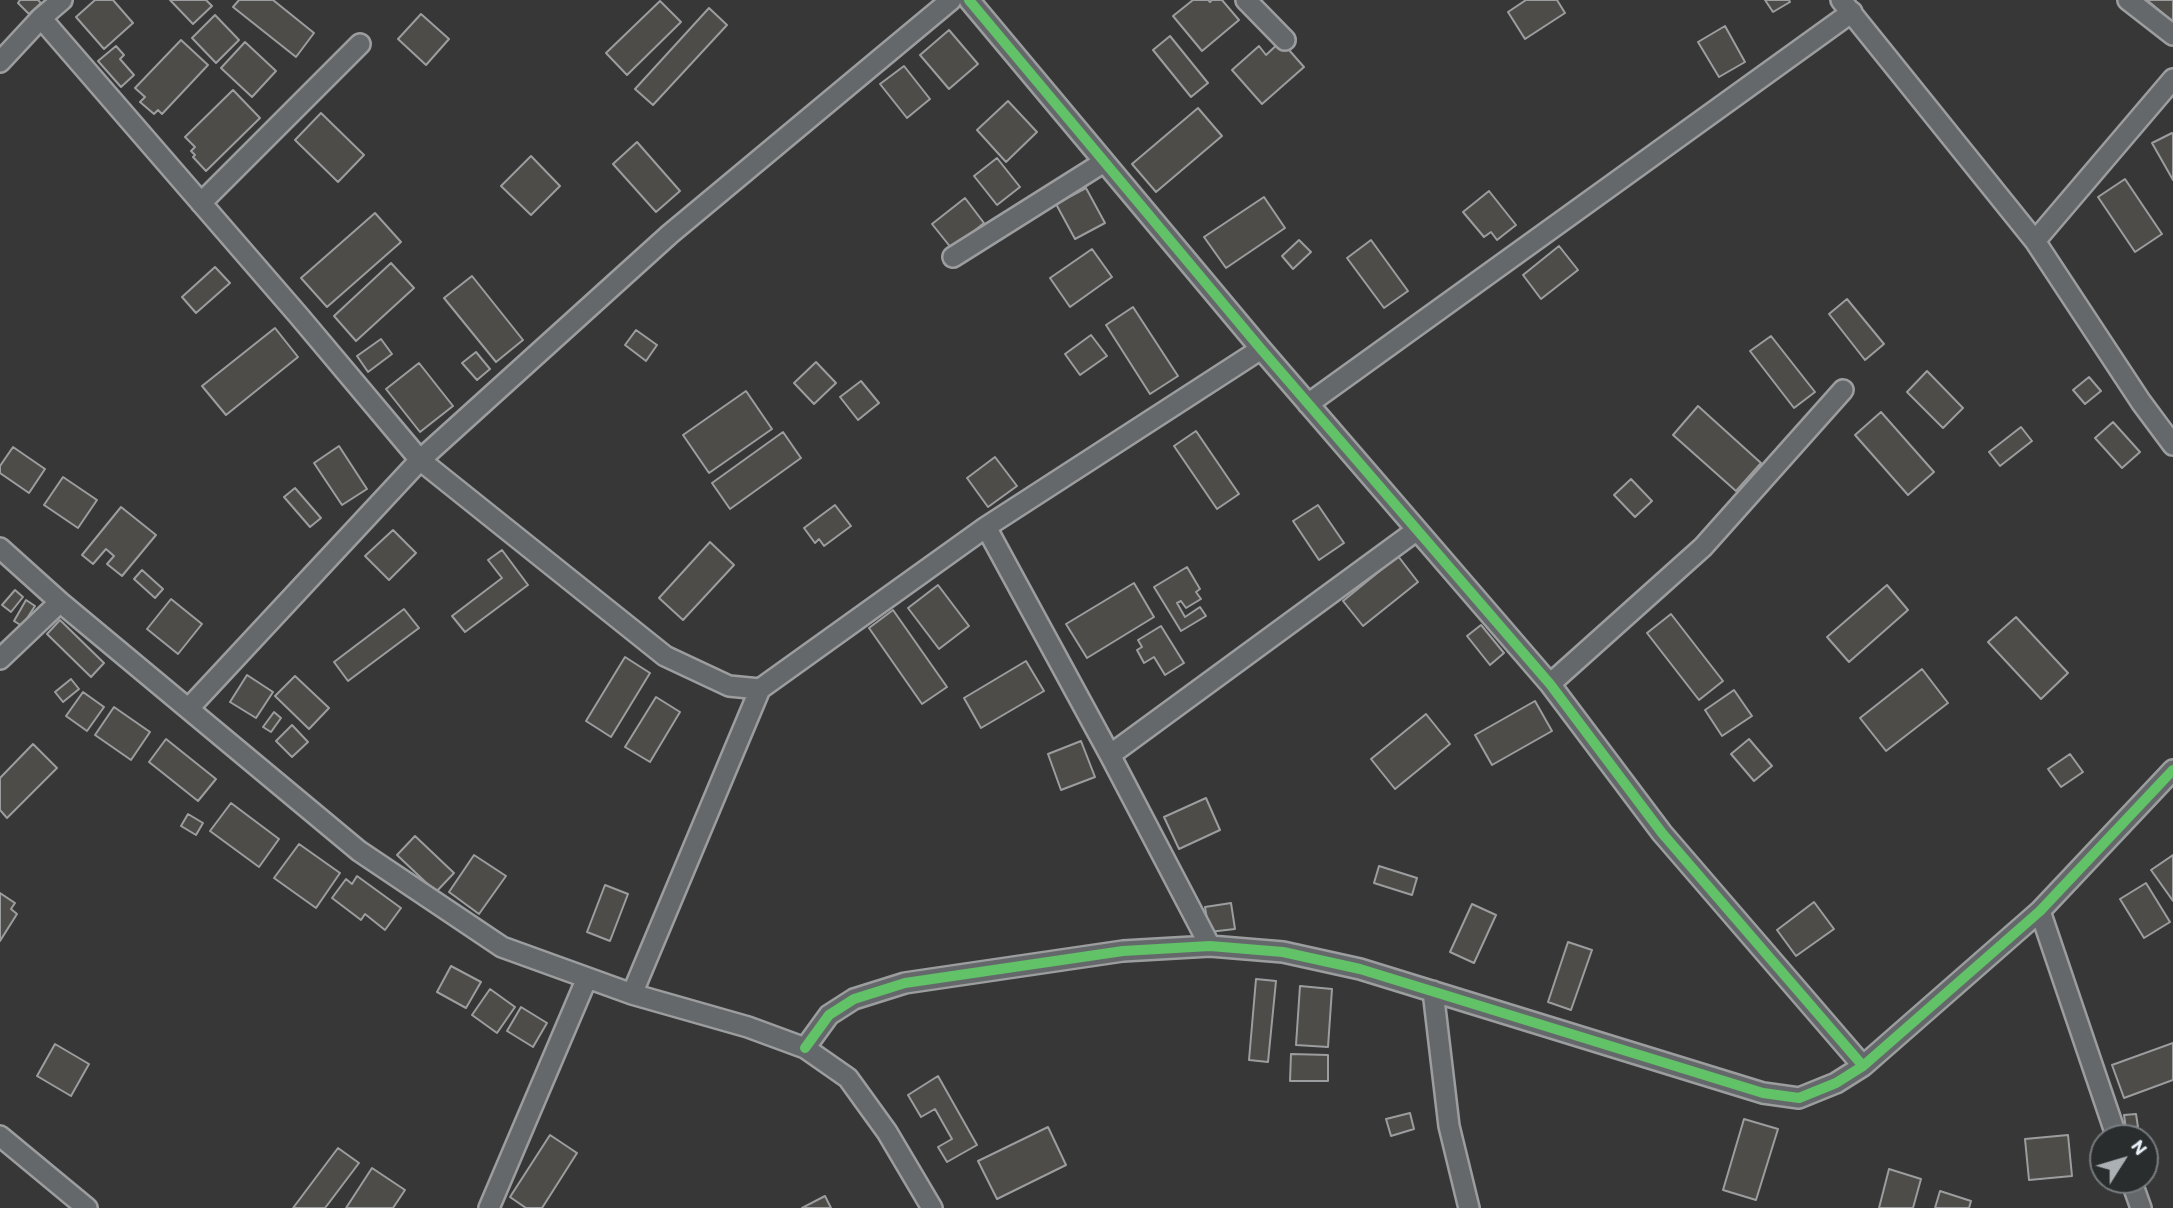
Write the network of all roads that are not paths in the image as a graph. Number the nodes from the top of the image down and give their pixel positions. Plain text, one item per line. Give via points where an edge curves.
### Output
1 (62, 0) edge
2 (951, 0) edge
3 (969, 0) edge
4 (1246, 0) edge
5 (2128, 0) edge
6 (1847, 6) edge
7 (41, 18) junction
8 (2173, 35) edge
9 (1285, 40) dead end
10 (360, 44) dead end
11 (0, 62) edge
12 (2173, 79) edge
13 (1104, 162) junction
14 (201, 203) junction
15 (2035, 241) junction
16 (953, 257) dead end
17 (1261, 349) junction
18 (1843, 390) dead end
19 (1308, 404) junction
20 (2173, 445) edge
21 (420, 460) junction
22 (986, 527) junction
23 (1417, 530) junction
24 (0, 548) edge
25 (60, 602) junction
26 (0, 659) edge
27 (1550, 684) junction
28 (760, 689) junction
29 (189, 708) junction
30 (1111, 755) junction
31 (2173, 770) edge
32 (2040, 911) junction
33 (1210, 946) junction
34 (587, 978) junction
35 (1433, 991) junction
36 (632, 993) junction
37 (805, 1048) junction
38 (1863, 1066) junction
39 (2112, 1124) edge
40 (0, 1136) edge
41 (87, 1208) edge
42 (489, 1208) edge
43 (932, 1208) edge
44 (1469, 1208) edge

1 - 7 street
2 - 21 street via 670,234
3 - 13 street
4 - 9 street
5 - 8 street
6 - 15 street
6 - 19 street
7 - 11 street
7 - 14 street
10 - 14 street
12 - 15 street
13 - 16 street
13 - 17 street
14 - 21 street
15 - 20 street
17 - 19 street
17 - 22 street
18 - 27 street via 1703,547
19 - 23 street
21 - 28 street via 665,656 729,686
21 - 29 street
22 - 28 street
22 - 30 street
23 - 27 street
23 - 30 street
24 - 25 street
25 - 26 street
25 - 29 street
27 - 38 street via 1662,833
28 - 36 street
29 - 34 street via 359,851 502,947
30 - 33 street
31 - 32 street
32 - 38 street
32 - 39 street
33 - 35 street via 1283,952
33 - 37 street via 1123,951 905,983 854,999 829,1015
34 - 36 street
34 - 42 street
35 - 38 street via 1762,1093 1798,1098
35 - 44 street via 1449,1126
36 - 37 street
37 - 43 street via 848,1078
40 - 41 street

